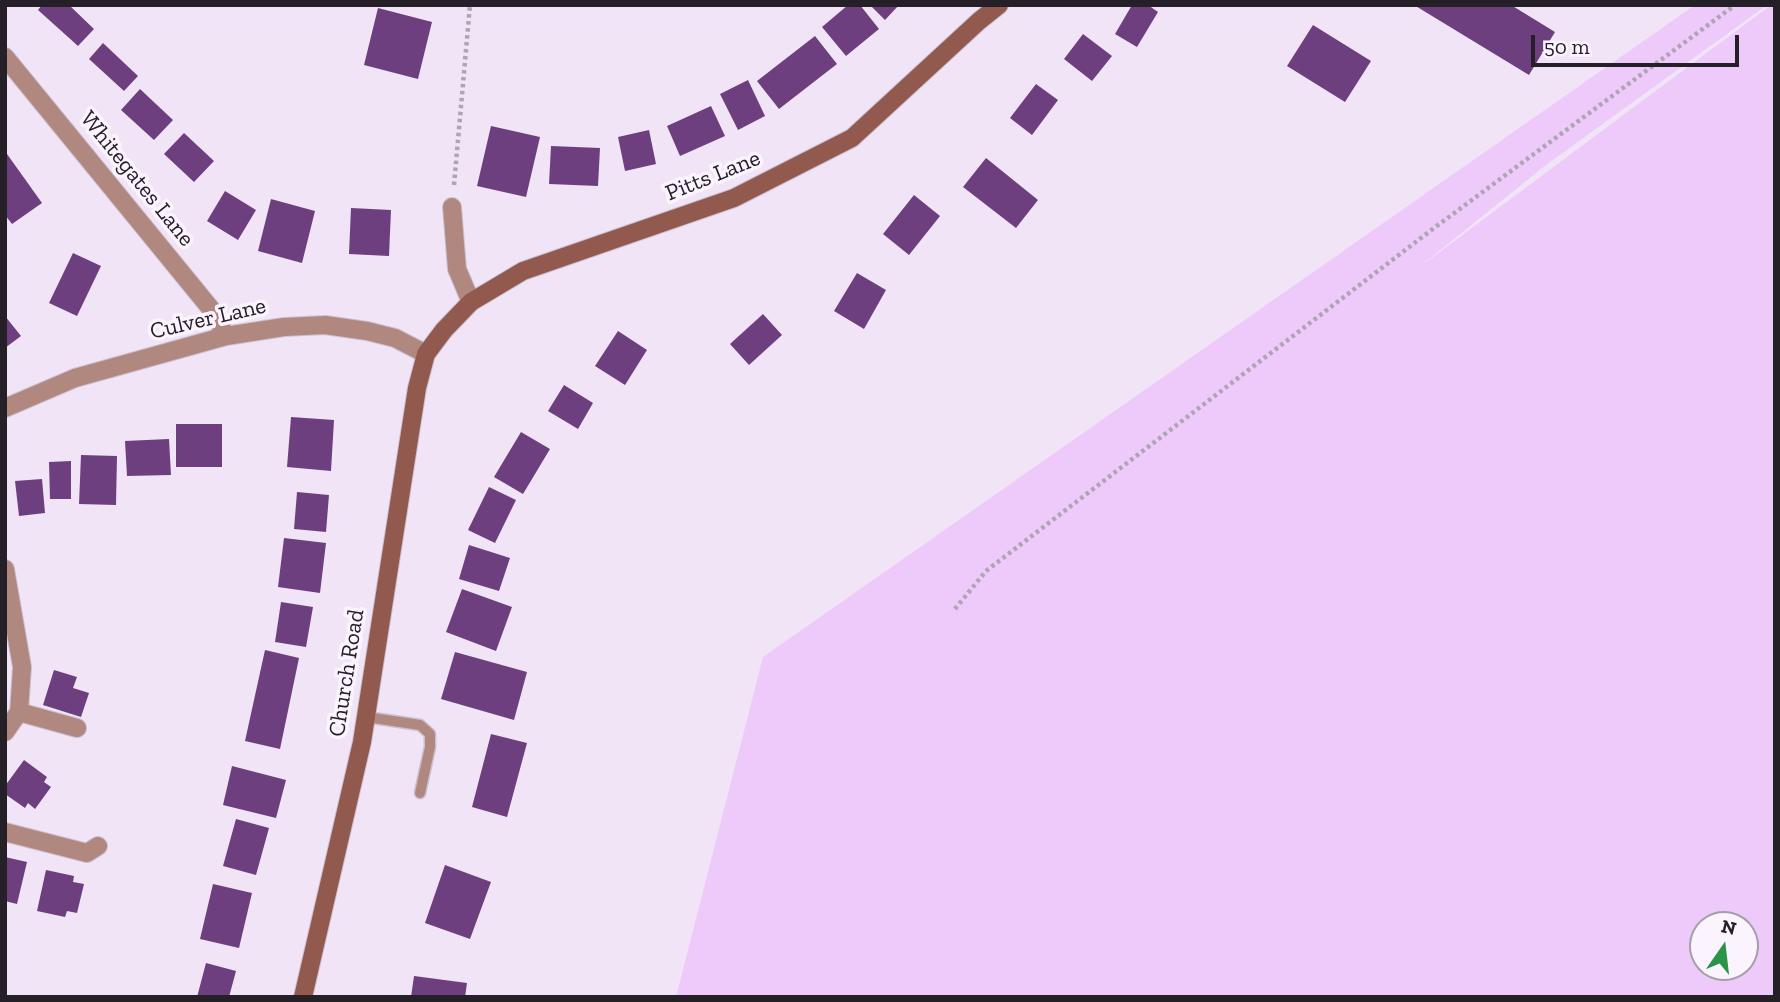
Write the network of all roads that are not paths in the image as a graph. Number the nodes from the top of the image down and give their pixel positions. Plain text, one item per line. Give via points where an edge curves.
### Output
1 (999, 5) edge
2 (5, 57) edge
3 (452, 207) road end
4 (471, 302) junction
5 (226, 336) junction
6 (426, 354) junction
7 (5, 408) edge
8 (5, 569) edge
9 (19, 712) junction
10 (366, 716) junction
11 (78, 728) dead end
12 (5, 732) edge
13 (420, 793) dead end
14 (5, 832) edge
15 (98, 846) dead end
16 (303, 997) edge

1 - 4 main road, Pitts Lane via 852,138 734,198 523,271
2 - 5 street, Whitegates Lane via 211,309
3 - 4 street via 457,269
4 - 6 main road, Pitts Lane
5 - 6 street, Culver Lane via 325,325 395,338
5 - 7 street, Culver Lane via 75,378
6 - 10 main road, Church Road
8 - 9 street via 22,667
9 - 11 street
9 - 12 street
10 - 13 lane via 420,725 430,734
10 - 16 main road, Church Road
14 - 15 street via 87,853

